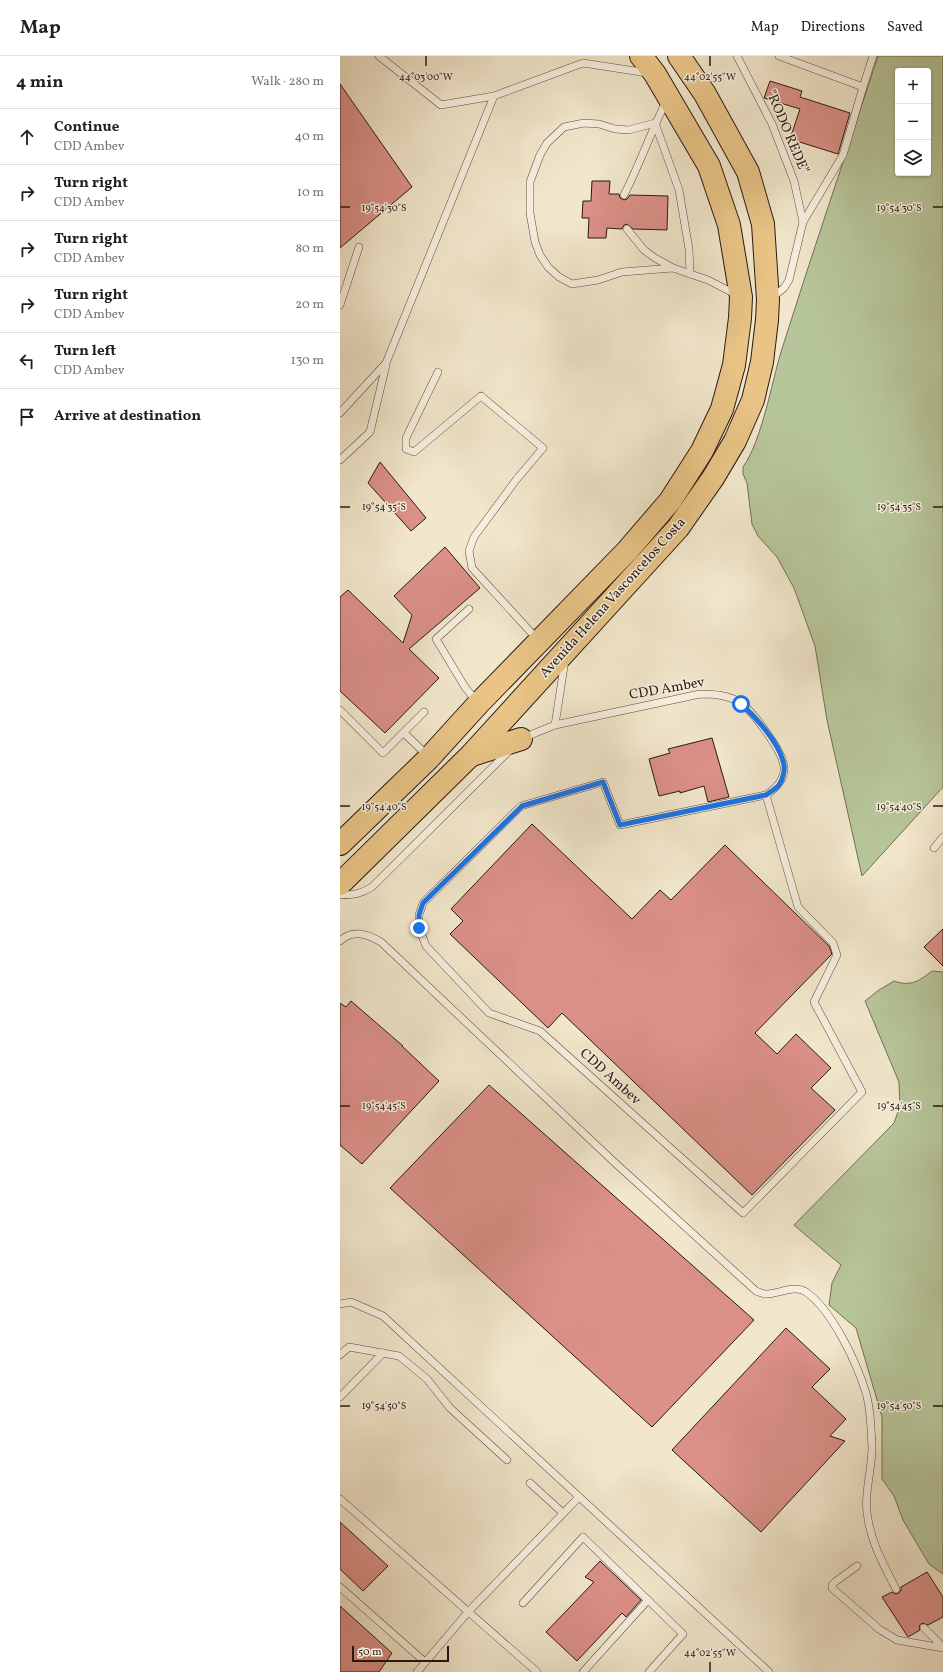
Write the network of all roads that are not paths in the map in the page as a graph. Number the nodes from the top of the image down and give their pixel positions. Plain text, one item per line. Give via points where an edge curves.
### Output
1 (379, 56) edge
2 (641, 56) edge
3 (678, 56) edge
4 (737, 56) edge
5 (779, 56) edge
6 (873, 56) edge
7 (584, 60) edge
8 (655, 74) junction
9 (863, 87) junction
10 (494, 96) junction
11 (668, 97) junction
12 (655, 123) junction
13 (624, 195) dead end
14 (803, 222) junction
15 (626, 229) dead end
16 (359, 246) dead end
17 (674, 268) junction
18 (690, 274) junction
19 (741, 297) junction
20 (768, 300) junction
21 (340, 305) edge
22 (386, 363) junction
23 (438, 372) dead end
24 (340, 413) edge
25 (340, 460) edge
26 (469, 608) dead end
27 (540, 642) junction
28 (567, 649) junction
29 (479, 703) junction
30 (340, 710) edge
31 (424, 712) dead end
32 (555, 725) junction
33 (404, 733) junction
34 (522, 739) junction
35 (471, 755) junction
36 (429, 758) junction
37 (766, 795) junction
38 (943, 837) edge
39 (342, 839) edge
40 (934, 848) dead end
41 (340, 884) edge
42 (340, 895) edge
43 (340, 941) edge
44 (340, 1304) edge
45 (383, 1353) junction
46 (340, 1356) edge
47 (340, 1397) edge
48 (507, 1460) dead end
49 (530, 1484) dead end
50 (579, 1497) junction
51 (340, 1499) edge
52 (563, 1513) junction
53 (857, 1566) dead end
54 (340, 1587) edge
55 (896, 1589) dead end
56 (648, 1600) junction
57 (523, 1603) dead end
58 (468, 1612) junction
59 (924, 1628) dead end
60 (943, 1647) edge
61 (425, 1662) junction
62 (417, 1672) edge
63 (537, 1672) edge
64 (583, 1672) edge
65 (649, 1672) edge
66 (769, 1672) edge

1 - 10 lane via 441,105
2 - 8 highway, Avenida Helena Vasconcelos Costa
3 - 20 highway, Avenida Helena Vasconcelos Costa via 705,94 748,172 763,224
4 - 14 lane, "RODO REDE" via 772,124 794,180
5 - 9 lane
6 - 9 lane, "RODO REDE"
7 - 8 lane
7 - 10 lane
8 - 11 highway, Avenida Helena Vasconcelos Costa
9 - 14 lane, "RODO REDE" via 843,155
10 - 22 lane
11 - 12 lane
11 - 19 highway, Avenida Helena Vasconcelos Costa via 709,166 729,225
12 - 13 lane
12 - 17 lane via 629,130 584,123 564,127 547,143 540,155 530,182 530,213 534,242 540,255 559,277 572,284 598,280 622,272
12 - 18 lane via 679,190 689,249
14 - 20 lane, "RODO REDE" via 789,280 784,288
15 - 17 lane via 644,250
16 - 21 lane
17 - 18 lane
18 - 19 lane
19 - 27 highway, Avenida Helena Vasconcelos Costa via 734,365 722,408 702,452 670,501 627,551
20 - 28 highway, Avenida Helena Vasconcelos Costa via 762,362 755,392 735,441 678,528
22 - 24 lane
22 - 25 lane via 370,432
23 - 27 lane via 406,438 406,449 414,452 481,396 543,448 474,537 469,551 472,568
26 - 29 lane via 436,639 465,687
27 - 29 highway, Avenida Helena Vasconcelos Costa
28 - 32 lane
28 - 35 highway, Avenida Helena Vasconcelos Costa
29 - 36 highway, Avenida Helena Vasconcelos Costa
30 - 33 lane via 382,753
31 - 33 lane
32 - 34 lane, CDD Ambev
32 - 37 lane, CDD Ambev via 700,694 731,698 754,715 784,762 783,775 778,787
33 - 36 lane
34 - 35 highway
34 - 42 lane via 372,887 362,893
35 - 41 highway, Avenida Helena Vasconcelos Costa
36 - 39 highway, Avenida Helena Vasconcelos Costa
37 - 37 lane, CDD Ambev via 798,907 833,943 837,955 814,1002 862,1092 743,1212 540,1031 489,1013 426,946 419,928 419,915 423,903 522,806 603,782 620,825
38 - 40 lane
43 - 55 lane via 346,936 359,933 370,935 381,942 613,1161 756,1291 765,1294 798,1290 806,1292 820,1306 836,1326 866,1394 872,1448 867,1518 875,1547
44 - 50 lane via 351,1302 383,1316
45 - 46 lane via 349,1347
45 - 47 lane
45 - 48 lane via 399,1356 427,1380 450,1408
49 - 52 lane
50 - 52 lane
50 - 66 lane
51 - 58 lane
52 - 58 lane
53 - 60 lane via 835,1582 832,1588 879,1629 897,1640
54 - 61 lane
56 - 57 lane via 583,1537
56 - 64 lane
56 - 65 lane via 683,1634
58 - 61 lane
58 - 63 lane
59 - 60 lane
61 - 62 lane

